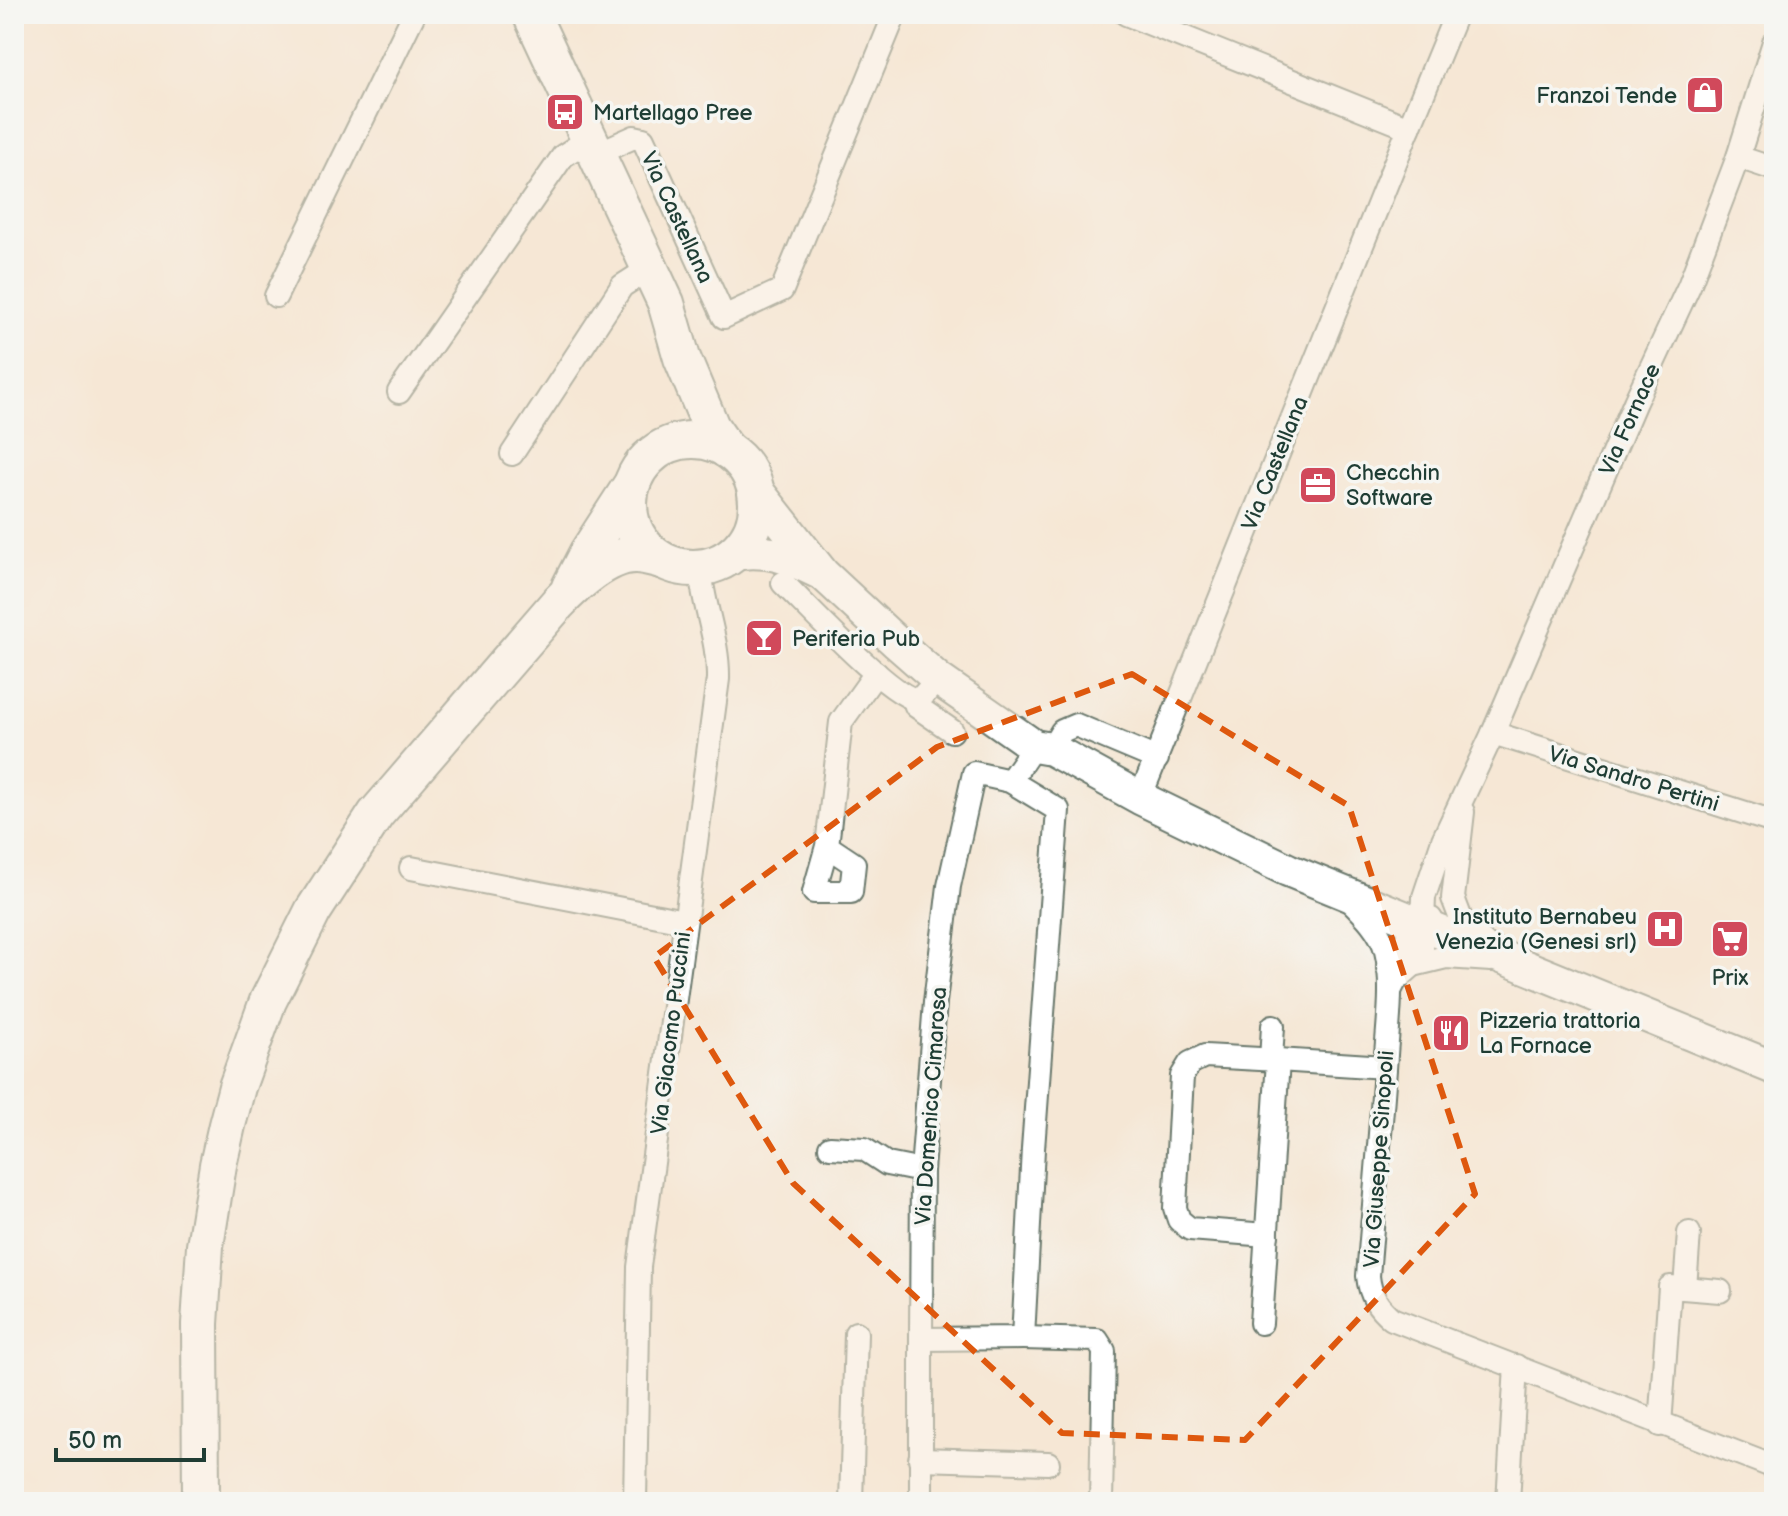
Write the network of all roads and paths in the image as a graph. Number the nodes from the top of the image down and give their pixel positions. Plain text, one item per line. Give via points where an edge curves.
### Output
1 (414, 14) edge
2 (531, 14) edge
3 (895, 14) edge
4 (1126, 14) edge
5 (1456, 14) edge
6 (1774, 42) edge
7 (1409, 128) junction
8 (592, 146) junction
9 (1738, 157) junction
10 (1774, 169) edge
11 (650, 268) junction
12 (276, 296) dead end
13 (682, 358) junction
14 (399, 392) dead end
15 (727, 450) junction
16 (654, 453) junction
17 (512, 454) dead end
18 (630, 487) junction
19 (755, 488) junction
20 (661, 560) junction
21 (716, 561) junction
22 (823, 574) junction
23 (783, 583) dead end
24 (568, 592) junction
25 (876, 673) junction
26 (938, 679) junction
27 (914, 700) junction
28 (952, 731) dead end
29 (1493, 733) junction
30 (1042, 748) junction
31 (1157, 759) junction
32 (1010, 781) junction
33 (1466, 791) junction
34 (1140, 798) junction
35 (1774, 822) edge
36 (827, 846) dead end
37 (411, 868) dead end
38 (1426, 888) junction
39 (1345, 894) junction
40 (1453, 898) junction
41 (684, 921) junction
42 (1423, 926) junction
43 (1513, 964) junction
44 (1413, 965) junction
45 (1388, 968) junction
46 (1390, 991) junction
47 (1273, 1026) dead end
48 (1274, 1060) junction
49 (1385, 1067) junction
50 (1774, 1068) edge
51 (830, 1147) dead end
52 (922, 1171) junction
53 (1689, 1233) dead end
54 (1267, 1235) junction
55 (1685, 1288) junction
56 (1720, 1291) dead end
57 (1261, 1323) dead end
58 (856, 1333) dead end
59 (1023, 1338) junction
60 (921, 1339) junction
61 (1516, 1366) junction
62 (1660, 1425) junction
63 (920, 1459) junction
64 (1048, 1463) dead end
65 (1774, 1467) edge
66 (201, 1502) edge
67 (635, 1502) edge
68 (851, 1502) edge
69 (921, 1502) edge
70 (1101, 1502) edge
71 (1508, 1502) edge

1 - 12 street
2 - 8 main road
3 - 8 street, Via Castellana via 782,290 724,317 643,139
4 - 7 street
5 - 7 street, Via Castellana
6 - 9 street, Via Fornace
7 - 31 street, Via Castellana
8 - 11 main road
8 - 14 street, Via Castellana via 563,156
9 - 10 street
9 - 29 street, Via Fornace via 1689,286
11 - 13 main road
11 - 17 street via 622,286
13 - 15 main road via 711,427
13 - 16 main road via 677,420
15 - 16 main road via 687,440
15 - 19 main road via 743,464
16 - 18 main road
18 - 20 main road via 630,521
18 - 24 main road
19 - 21 main road via 757,507 745,541
19 - 22 street
20 - 21 main road via 680,567
20 - 24 main road via 619,558
21 - 22 street via 763,551
21 - 41 street, Via Giacomo Puccini via 705,607 719,659 718,679
22 - 26 street
23 - 25 street
24 - 66 main road via 376,814 313,911 268,1001 237,1087 209,1215 200,1324
25 - 27 street
25 - 36 street via 841,722
26 - 27 street
26 - 30 street
27 - 28 street
29 - 33 street, Via Fornace
29 - 35 street, Via Sandro Pertini
30 - 31 street via 1076,725
30 - 32 street
30 - 34 street
31 - 34 street, Via Castellana
32 - 52 street, Via Domenico Cimarosa via 975,763 949,886
32 - 59 street, Via Domenico Cimarosa via 1058,810
33 - 38 street, Via Fornace
33 - 40 street, Via Fornace
34 - 39 street
37 - 41 street
38 - 39 street via 1395,902
38 - 42 street, Via Fornace
39 - 42 street
39 - 45 street, Via Giuseppe Sinopoli via 1378,933
40 - 42 street
40 - 43 street via 1469,930
41 - 67 street, Via Giacomo Puccini via 639,1267
42 - 43 street
42 - 44 street via 1424,942
42 - 45 street via 1409,936
43 - 44 street via 1446,957
43 - 50 street
44 - 46 street
45 - 46 street, Via Giuseppe Sinopoli
46 - 49 street, Via Giuseppe Sinopoli
47 - 48 street
48 - 49 street
48 - 54 street
48 - 54 street via 1205,1056 1190,1063 1182,1076 1175,1208 1190,1229
49 - 61 street, Via Giuseppe Sinopoli via 1370,1289 1378,1307 1392,1319
51 - 52 street via 864,1149 887,1164
52 - 60 street, Via Domenico Cimarosa
53 - 55 street
54 - 57 street
55 - 56 street
55 - 62 street via 1670,1287
58 - 68 street
59 - 60 street
59 - 70 street via 1097,1340 1104,1351
60 - 63 street
61 - 62 street, Via Giuseppe Sinopoli
61 - 71 street
62 - 65 street, Via Giuseppe Sinopoli
63 - 64 street
63 - 69 street

